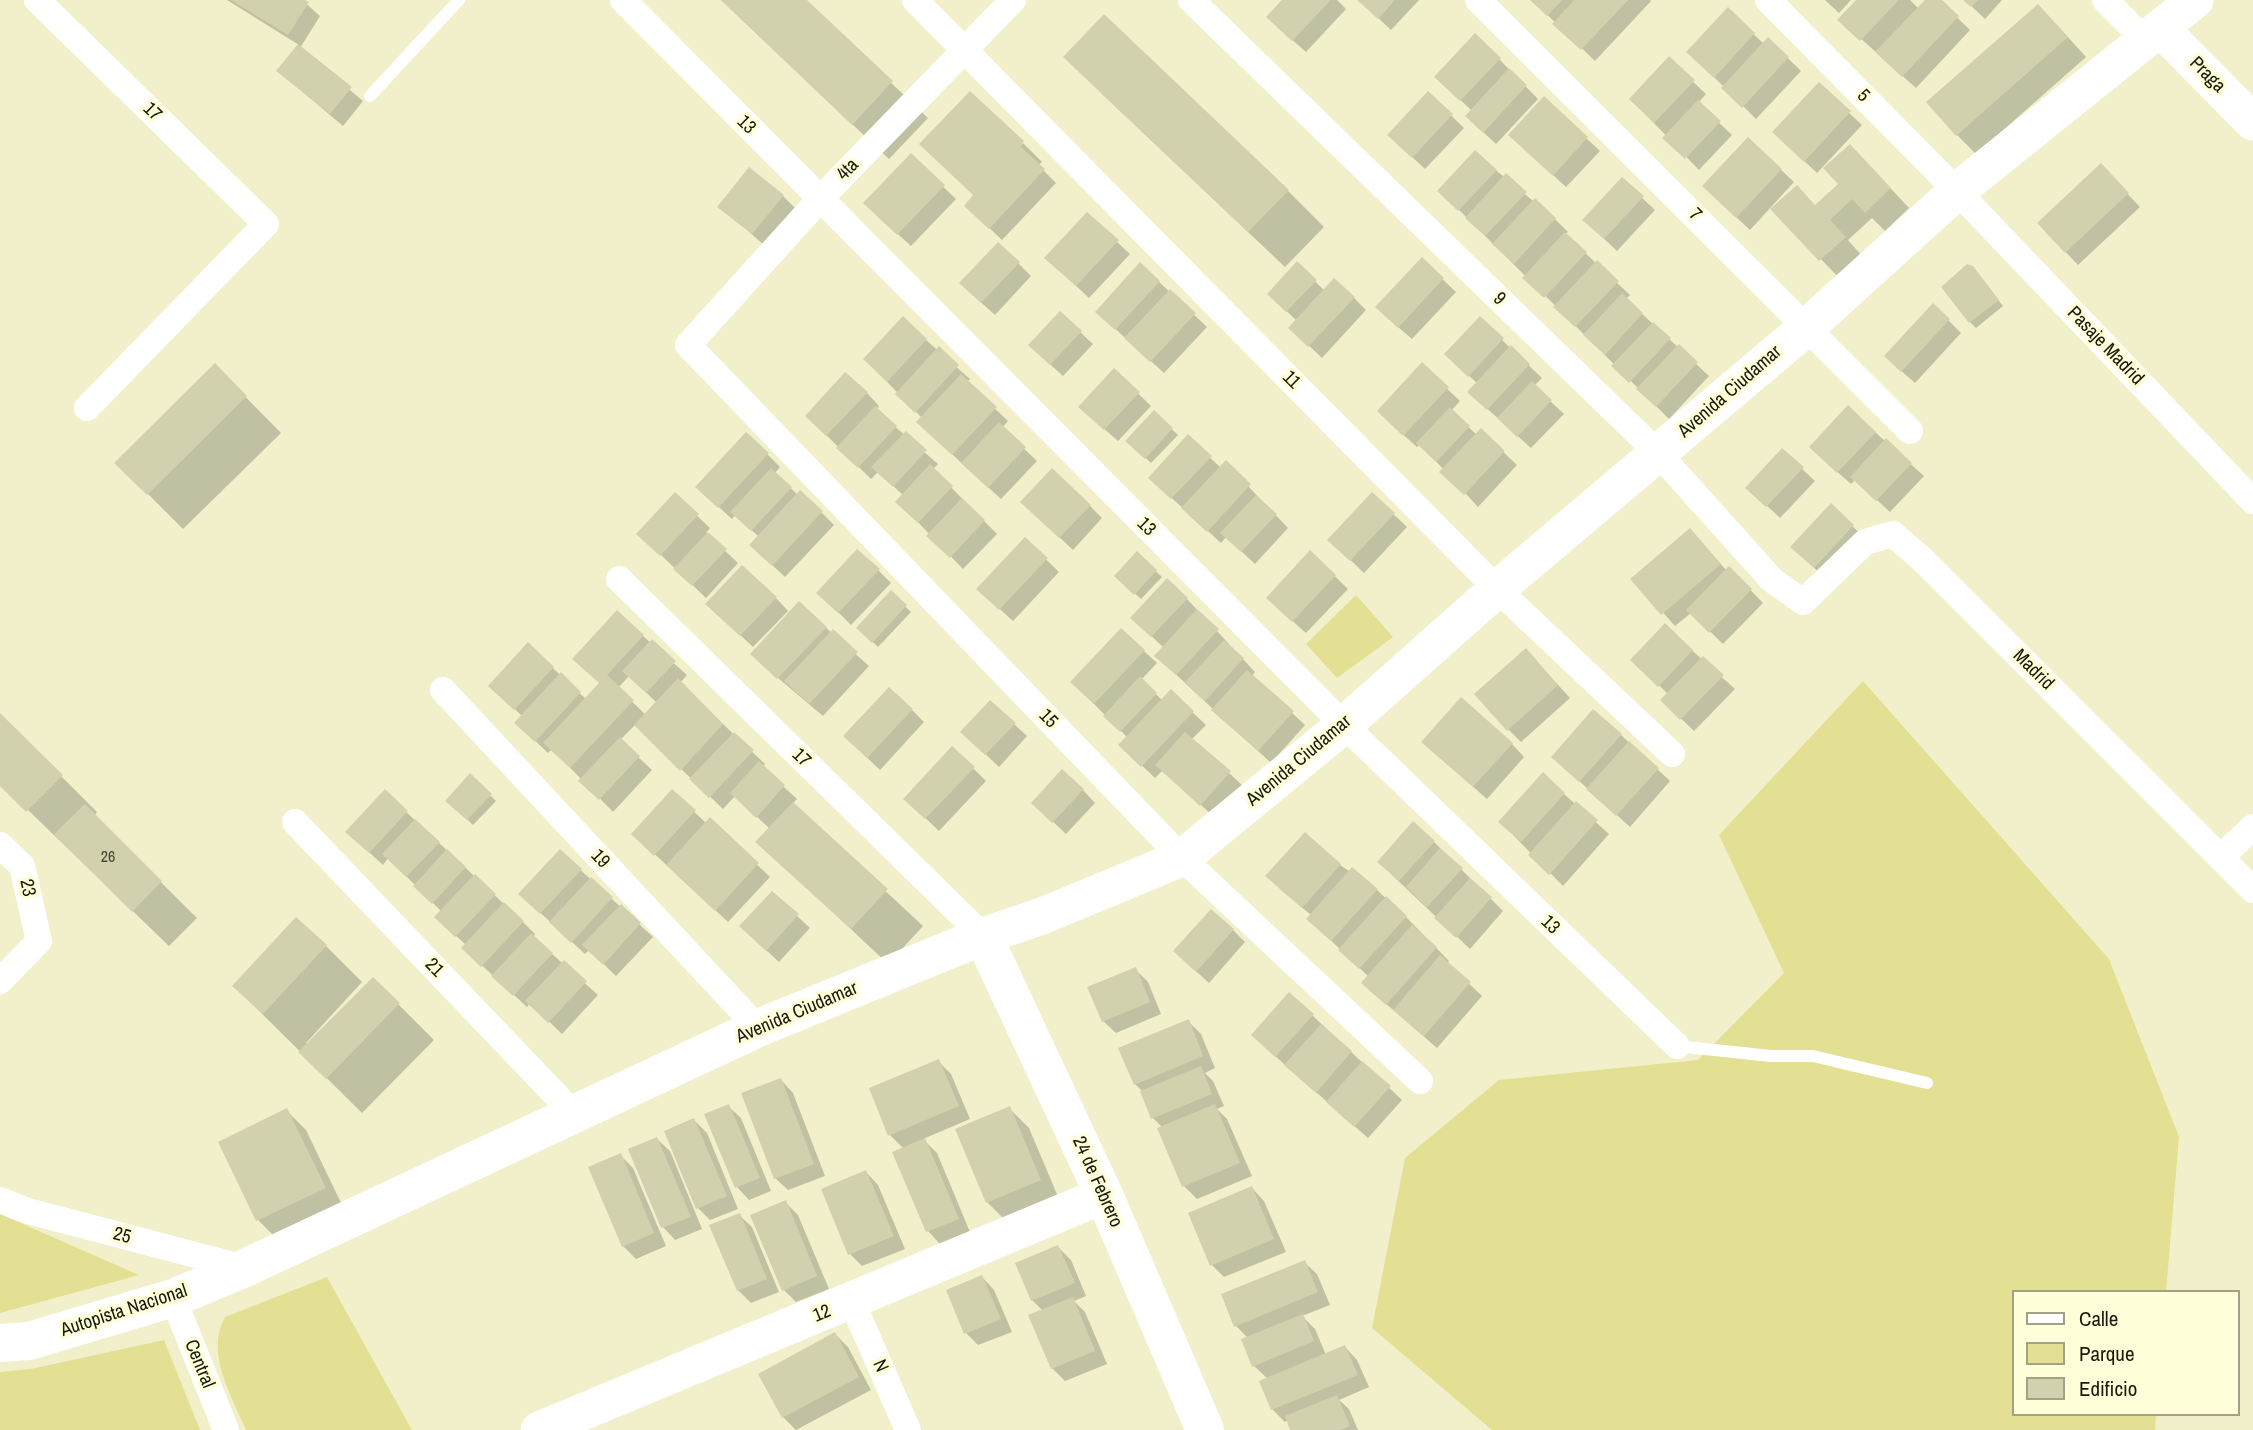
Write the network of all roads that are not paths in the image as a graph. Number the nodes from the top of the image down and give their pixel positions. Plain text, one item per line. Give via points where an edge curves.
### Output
1 (37, 0) edge
2 (458, 0) edge
3 (623, 0) edge
4 (915, 0) edge
5 (1013, 0) edge
6 (1191, 0) edge
7 (1478, 0) edge
8 (1768, 0) edge
9 (2105, 0) edge
10 (2195, 0) edge
11 (2152, 34) junction
12 (965, 50) junction
13 (370, 96) dead end
14 (2253, 122) edge
15 (1957, 191) junction
16 (820, 199) junction
17 (1807, 327) junction
18 (688, 345) joint
19 (87, 408) dead end
20 (1910, 431) dead end
21 (1658, 453) junction
22 (2253, 501) edge
23 (619, 579) dead end
24 (1497, 589) junction
25 (1803, 602) joint
26 (443, 690) dead end
27 (1344, 725) junction
28 (1672, 754) dead end
29 (295, 822) dead end
30 (2253, 827) edge
31 (0, 845) edge
32 (2221, 857) junction
33 (1182, 858) junction
34 (2253, 890) edge
35 (983, 936) junction
36 (0, 981) edge
37 (758, 1028) junction
38 (1676, 1046) joint
39 (1419, 1081) dead end
40 (1927, 1083) dead end
41 (573, 1113) junction
42 (1104, 1195) junction
43 (0, 1200) edge
44 (244, 1268) junction
45 (173, 1298) junction
46 (852, 1302) junction
47 (0, 1343) edge
48 (226, 1430) edge
49 (539, 1430) edge
50 (908, 1430) edge
51 (1205, 1430) edge

1 - 19 street, 17 via 266,224
2 - 13 lane
3 - 16 street, 13
4 - 12 street, 11
5 - 12 street, 4ta
6 - 21 street, 9
7 - 17 street, 7
8 - 15 street, 5
9 - 11 street
10 - 11 main road, Avenida Ciudamar
11 - 14 main road, Praga
11 - 15 main road, Avenida Ciudamar
12 - 16 street, 4ta
12 - 24 street, 11
15 - 17 main road, Avenida Ciudamar
15 - 22 street, Pasaje Madrid
16 - 18 street, 4ta
16 - 27 street, 13
17 - 20 street, 7
17 - 21 main road, Avenida Ciudamar
18 - 33 street, 15
21 - 24 main road, Avenida Ciudamar
21 - 25 street, 9 via 1772,580
23 - 35 street, 17
24 - 27 main road, Avenida Ciudamar
24 - 28 street, 11
25 - 32 street, Madrid via 1866,542 1893,534
26 - 37 street, 19
27 - 33 main road, Avenida Ciudamar
27 - 38 street, 13
29 - 41 street, 21
30 - 32 street
31 - 36 street, 23 via 22,866 39,941
32 - 34 street, Madrid
33 - 35 main road, Avenida Ciudamar
33 - 39 street, 15
35 - 37 main road, Avenida Ciudamar
35 - 42 main road, 24 de Febrero
37 - 41 main road, Avenida Ciudamar
38 - 40 lane via 1813,1056
41 - 44 main road, Avenida Ciudamar
42 - 46 main road, 12
42 - 51 main road, 24 de Febrero
43 - 44 street, 25
44 - 45 main road, Autopista Nacional
45 - 47 main road, Autopista Nacional via 29,1341
45 - 48 street, Central
46 - 49 main road, 12
46 - 50 street, N

